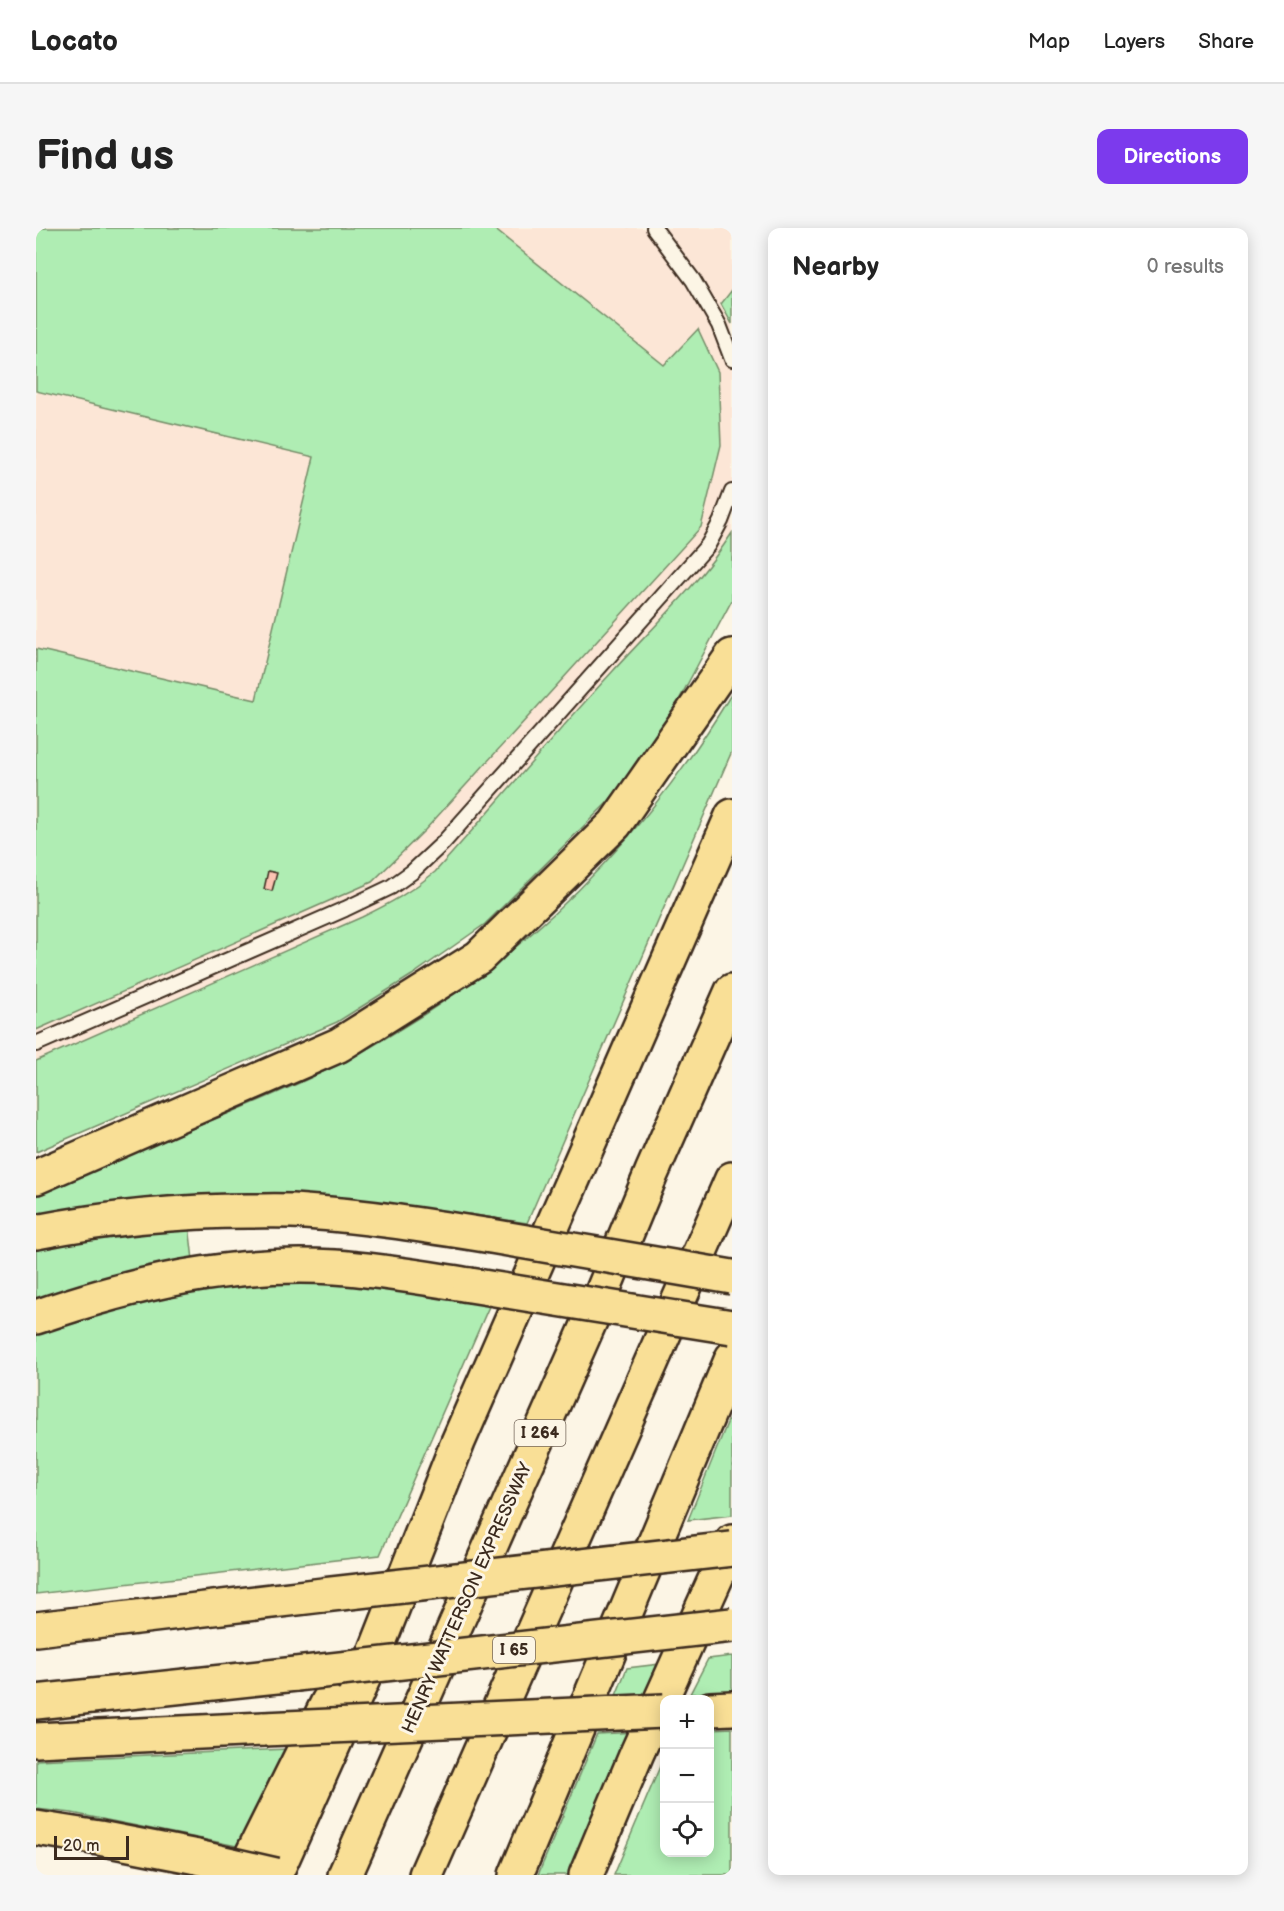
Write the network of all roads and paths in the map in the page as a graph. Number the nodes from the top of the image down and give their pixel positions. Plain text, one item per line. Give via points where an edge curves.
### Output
1 (654, 228) edge
2 (732, 359) edge
3 (732, 492) edge
4 (732, 656) edge
5 (732, 816) edge
6 (732, 991) edge
7 (36, 1044) edge
8 (36, 1177) edge
9 (732, 1179) edge
10 (36, 1232) edge
11 (732, 1276) edge
12 (36, 1317) edge
13 (732, 1327) edge
14 (732, 1358) edge
15 (732, 1542) edge
16 (732, 1549) edge
17 (394, 1604) junction
18 (732, 1625) edge
19 (36, 1629) edge
20 (36, 1702) edge
21 (660, 1711) edge
22 (36, 1740) edge
23 (36, 1828) edge
24 (242, 1875) edge
25 (276, 1875) edge
26 (345, 1875) edge
27 (426, 1875) edge
28 (516, 1875) edge
29 (586, 1875) edge

1 - 2 lane via 693,280 719,325
3 - 7 lane via 708,544 443,843 412,872 345,909
4 - 8 highway via 615,824 479,957 339,1045
5 - 17 highway via 458,1442
6 - 26 highway, HENRY WATTERSON EXPRESSWAY / I 264
9 - 27 highway
10 - 11 highway, bridge via 140,1215 303,1211 398,1221
12 - 13 highway, bridge via 170,1278 290,1267 368,1270
14 - 28 highway
15 - 29 highway
16 - 19 highway, bridge
17 - 24 highway via 350,1659
17 - 25 highway
18 - 20 highway, I 65, bridge
21 - 22 highway, bridge
23 - 25 highway, bridge

